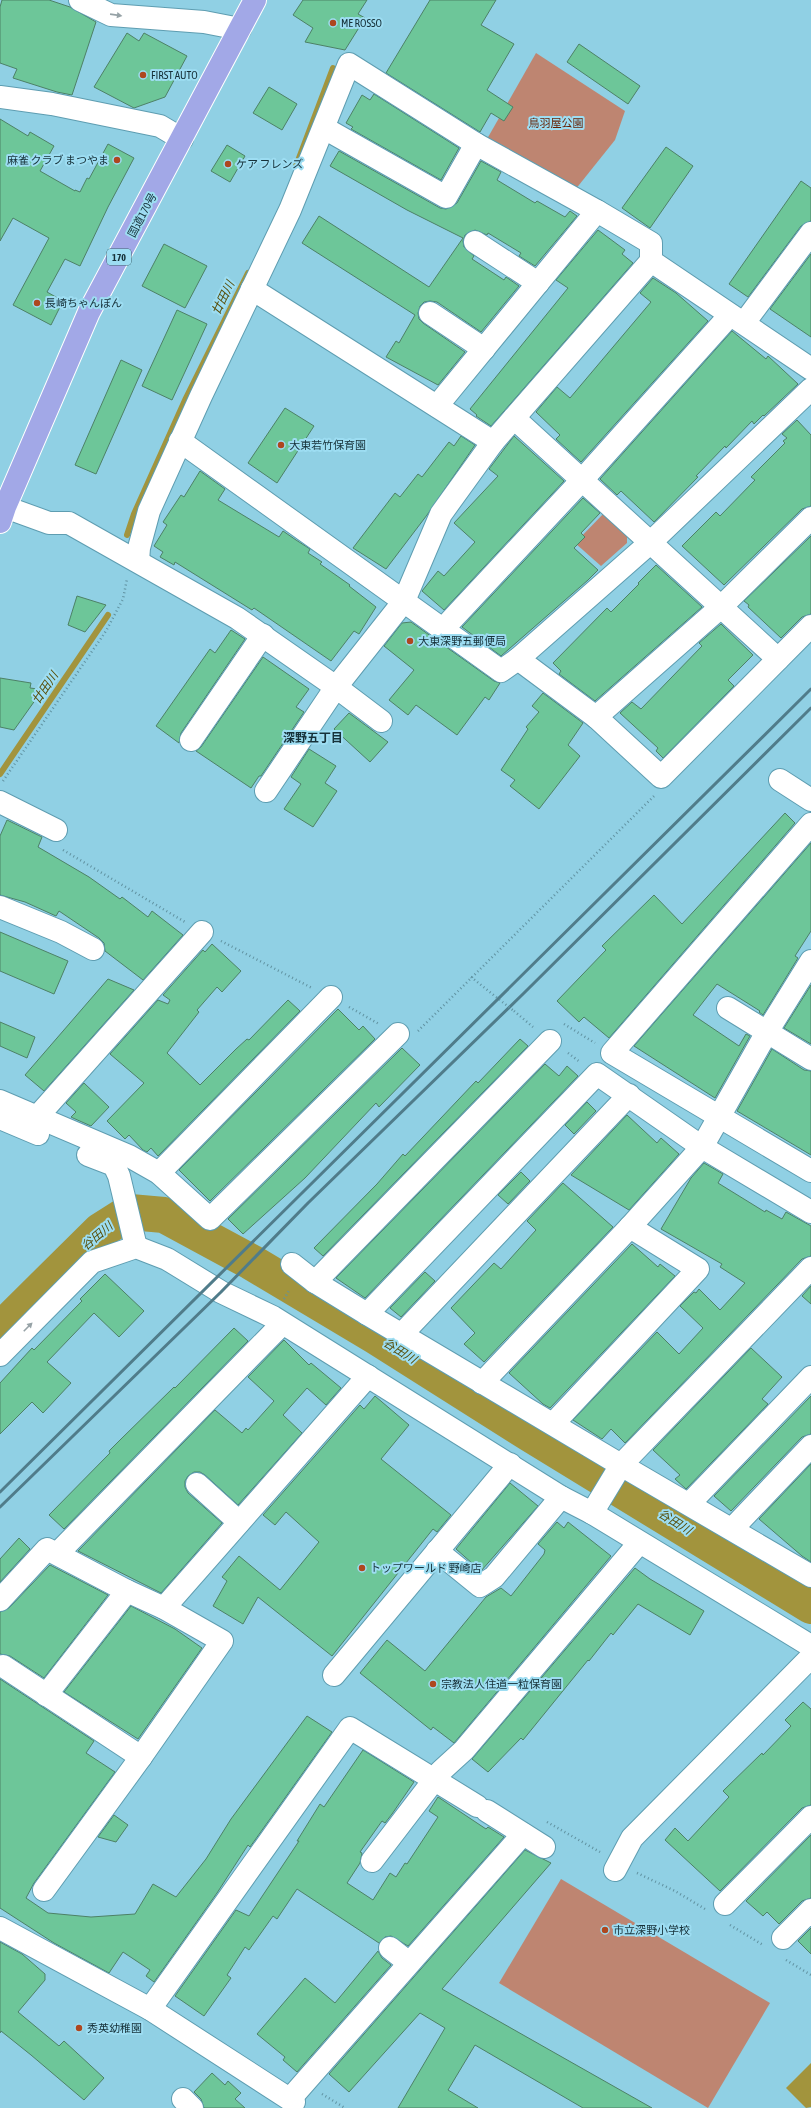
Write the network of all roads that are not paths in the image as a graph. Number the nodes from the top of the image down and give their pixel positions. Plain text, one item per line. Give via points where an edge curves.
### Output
1 (80, 0) edge
2 (255, 0) edge
3 (240, 29) junction
4 (2, 101) edge
5 (324, 128) junction
6 (182, 139) junction
7 (476, 144) junction
8 (597, 211) junction
9 (811, 232) edge
10 (475, 242) dead end
11 (651, 261) junction
12 (538, 283) junction
13 (252, 289) junction
14 (430, 313) dead end
15 (737, 319) junction
16 (484, 349) junction
17 (811, 369) edge
18 (811, 389) edge
19 (437, 406) junction
20 (514, 418) junction
21 (180, 441) junction
22 (493, 442) junction
23 (583, 480) junction
24 (2, 515) edge
25 (811, 518) edge
26 (651, 542) junction
27 (138, 561) junction
28 (404, 601) junction
29 (722, 606) junction
30 (811, 626) edge
31 (443, 629) junction
32 (263, 635) junction
33 (518, 659) junction
34 (778, 659) junction
35 (336, 687) junction
36 (596, 717) junction
37 (381, 721) dead end
38 (191, 740) dead end
39 (780, 780) dead end
40 (266, 791) dead end
41 (811, 800) edge
42 (0, 802) edge
43 (811, 824) edge
44 (56, 830) dead end
45 (0, 907) edge
46 (202, 932) dead end
47 (93, 949) dead end
48 (811, 961) edge
49 (331, 997) dead end
50 (728, 1008) dead end
51 (767, 1032) junction
52 (398, 1034) road end
53 (550, 1041) road end
54 (811, 1059) edge
55 (629, 1095) junction
56 (0, 1101) edge
57 (720, 1116) junction
58 (37, 1117) junction
59 (0, 1118) edge
60 (702, 1147) junction
61 (811, 1170) edge
62 (159, 1173) junction
63 (811, 1212) edge
64 (630, 1227) junction
65 (136, 1247) junction
66 (811, 1268) edge
67 (293, 1274) road end
68 (315, 1282) junction
69 (282, 1314) junction
70 (367, 1314) junction
71 (402, 1334) junction
72 (0, 1355) edge
73 (368, 1376) junction
74 (811, 1377) edge
75 (482, 1383) junction
76 (553, 1424) junction
77 (811, 1446) edge
78 (510, 1464) junction
79 (621, 1466) junction
80 (197, 1484) dead end
81 (561, 1497) junction
82 (689, 1504) junction
83 (592, 1513) junction
84 (239, 1522) junction
85 (732, 1529) junction
86 (639, 1543) junction
87 (437, 1551) junction
88 (58, 1553) junction
89 (808, 1570) edge
90 (127, 1591) junction
91 (0, 1600) edge
92 (164, 1608) junction
93 (811, 1646) edge
94 (811, 1657) edge
95 (3, 1666) dead end
96 (334, 1675) dead end
97 (46, 1695) junction
98 (141, 1758) junction
99 (441, 1772) junction
100 (811, 1817) edge
101 (523, 1834) junction
102 (544, 1847) dead end
103 (372, 1861) dead end
104 (615, 1870) dead end
105 (44, 1890) dead end
106 (725, 1904) dead end
107 (811, 1910) edge
108 (0, 1928) edge
109 (783, 1938) dead end
110 (390, 1948) dead end
111 (409, 1963) junction
112 (150, 2009) junction

1 -> 3 street via 111,15 204,22
2 - 3 highway, 国道170号 / 170
3 - 6 highway, 国道170号 / 170
4 - 6 street via 160,126
5 - 7 street via 446,196
5 - 7 street via 349,64
5 - 13 street via 290,210
6 - 24 highway, 国道170号 / 170 via 89,312
7 - 8 street
8 - 11 street via 651,243
8 - 12 street
9 - 15 street
10 - 12 street
11 - 15 street
11 - 20 street
12 - 16 street
13 - 19 street
13 - 21 street
14 - 16 street
15 - 17 street
15 - 23 street
16 - 19 street
18 - 26 street
19 - 22 street
20 - 22 street
20 - 23 street
21 - 27 street via 149,511
21 - 28 street
22 - 28 street via 441,514
23 - 26 street
23 - 31 street
24 - 27 street via 49,523 69,523
25 - 29 street
26 - 29 street
26 - 33 street
27 - 32 street
28 - 31 street
28 - 35 street
29 - 34 street
29 - 36 street
30 - 34 street
31 - 33 street via 501,671
32 - 35 street
32 - 38 street
33 - 36 street
34 - 36 street via 660,777
35 - 37 street
35 - 40 street
39 - 41 street
42 - 44 street
43 - 57 street via 612,1053
45 - 47 street via 61,932
46 - 58 street
48 - 51 street
49 - 62 street
50 - 51 street
51 - 54 street
51 - 57 street
52 - 62 street via 210,1219
53 - 68 street
55 - 60 street
55 - 70 street via 597,1074
55 - 71 street
56 - 58 street
57 - 60 street
57 - 61 street
58 - 62 street via 129,1156
59 - 65 street via 114,1165
60 - 63 street
60 - 64 street
64 - 75 street
64 - 76 street via 698,1269
65 - 69 street via 166,1259 221,1292 273,1317
72 -> 65 street via 92,1262
66 - 79 street
67 - 68 street
68 - 70 street
69 - 73 street
69 - 88 street
70 - 71 street
71 - 75 street
73 - 78 street
73 - 84 street
74 - 82 street
75 - 76 street
76 - 79 street
77 - 85 street
78 - 81 street
78 - 87 street
79 - 82 street
79 - 83 street
80 - 84 street
81 - 83 street
81 - 87 street via 494,1577 480,1586
82 - 85 street
83 - 86 street
84 - 92 street
85 - 89 street
86 - 93 street
86 - 99 street via 464,1750
87 - 96 street
88 - 90 street
88 - 91 street via 46,1549
90 - 92 street
90 - 97 street
92 - 98 street via 222,1641
94 - 104 street via 632,1838
95 - 97 street
97 - 98 street
98 - 105 street
99 - 101 street via 482,1808
99 - 103 street
99 - 112 street via 350,1728
100 - 106 street
101 - 102 street
101 - 111 street
107 - 109 street
108 - 112 street
110 - 111 street
111 - 112 street via 292,2100

